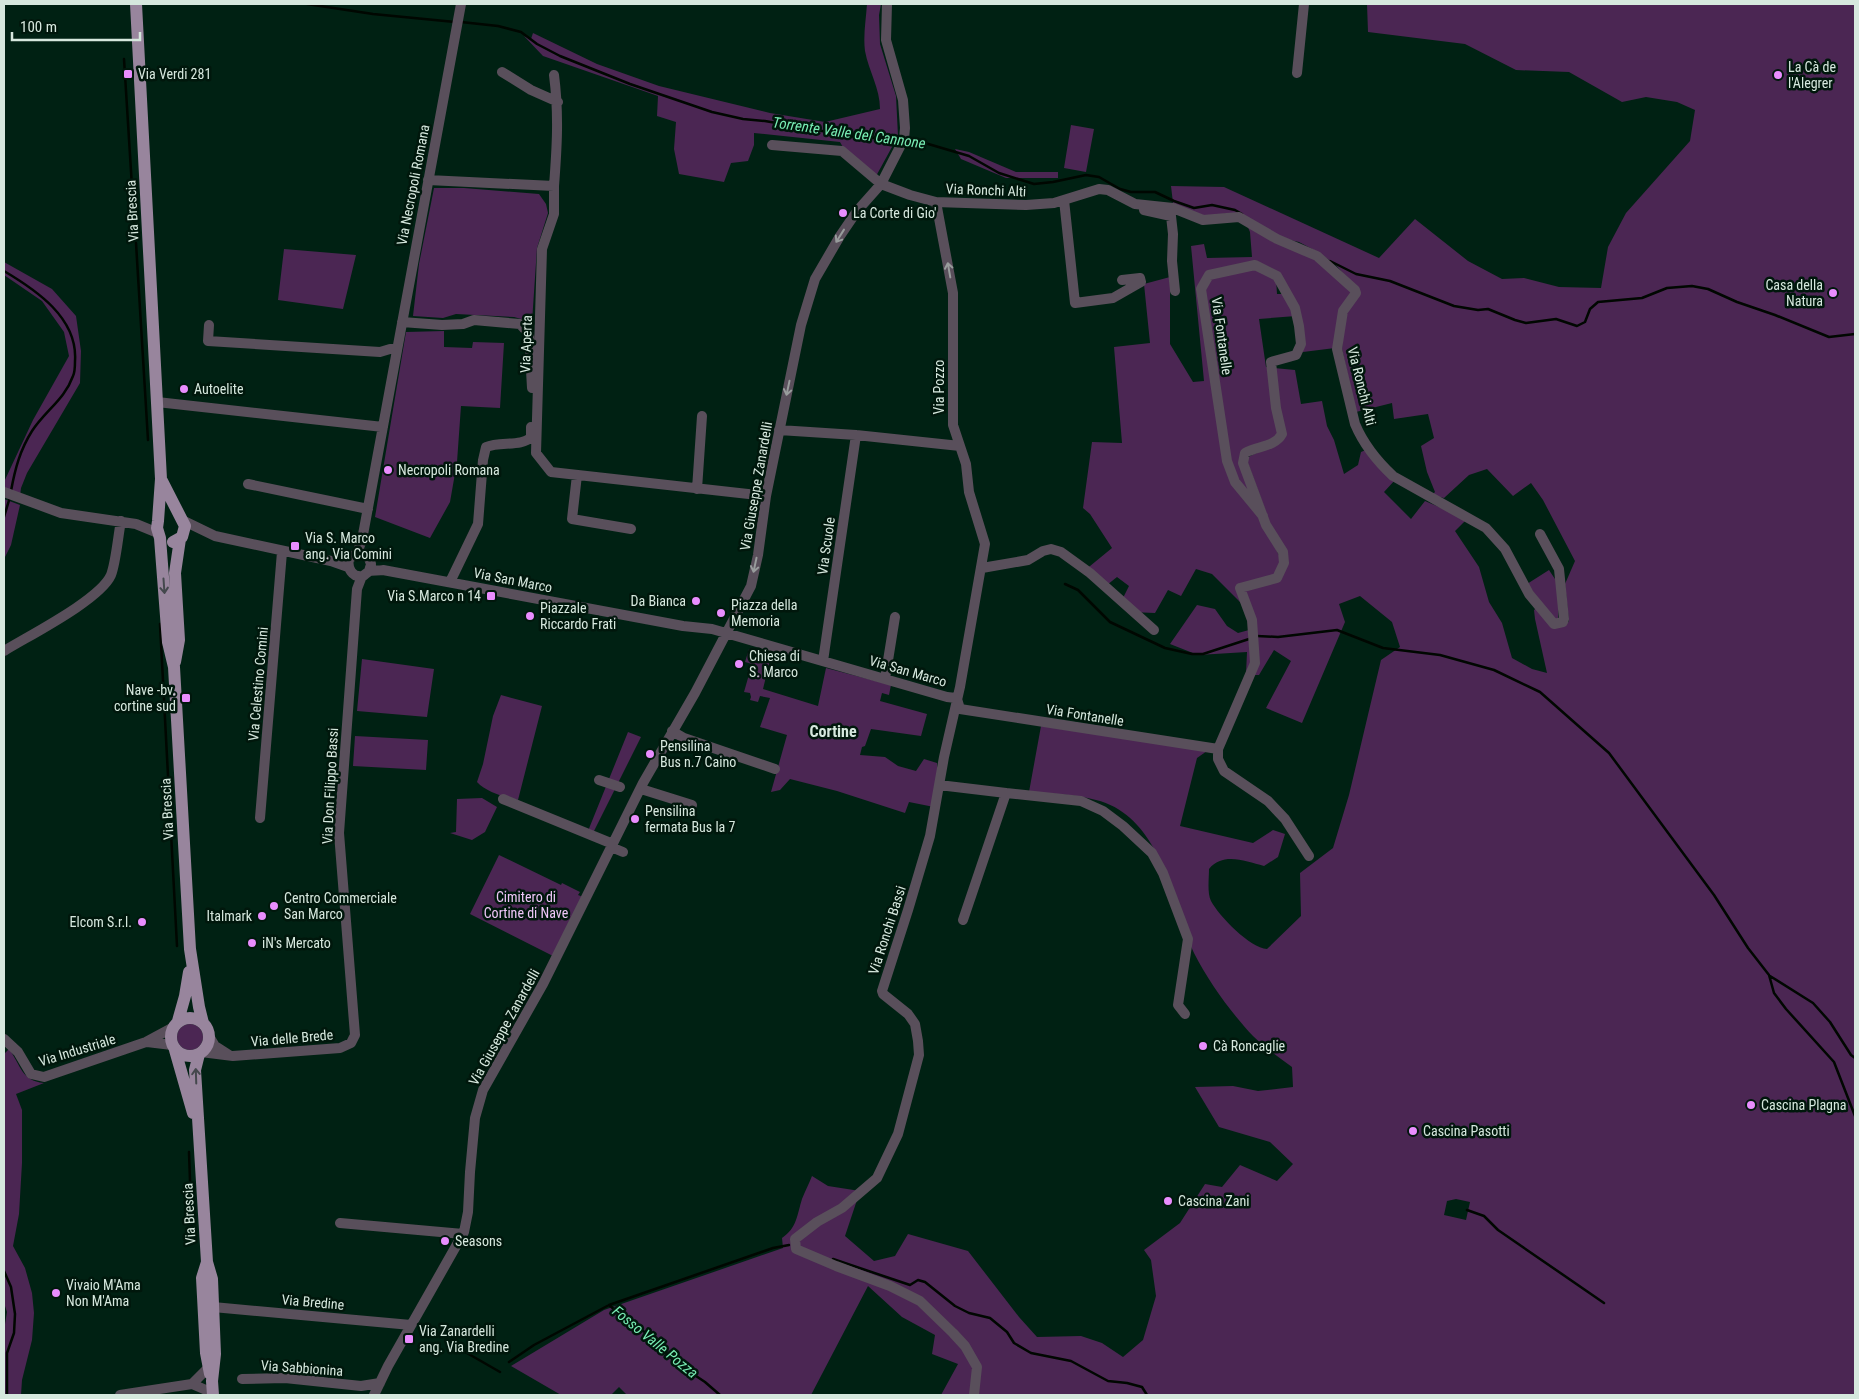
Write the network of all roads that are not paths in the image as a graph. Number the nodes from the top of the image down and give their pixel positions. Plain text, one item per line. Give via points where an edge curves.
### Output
1 (136, 4) edge
2 (461, 4) edge
3 (887, 4) edge
4 (1304, 4) edge
5 (502, 72) dead end
6 (1297, 74) dead end
7 (554, 75) dead end
8 (558, 102) junction
9 (772, 145) dead end
10 (428, 180) junction
11 (881, 184) junction
12 (554, 186) junction
13 (1064, 200) junction
14 (936, 202) junction
15 (1134, 204) junction
16 (1122, 280) dead end
17 (1175, 291) dead end
18 (402, 322) junction
19 (209, 325) dead end
20 (397, 349) junction
21 (380, 352) junction
22 (395, 361) junction
23 (157, 402) junction
24 (702, 416) dead end
25 (383, 426) junction
26 (779, 430) junction
27 (856, 435) junction
28 (960, 446) junction
29 (577, 475) junction
30 (160, 479) junction
31 (248, 484) dead end
32 (697, 489) junction
33 (4, 492) edge
34 (766, 496) junction
35 (368, 509) junction
36 (1263, 516) junction
37 (181, 518) junction
38 (120, 521) junction
39 (156, 528) junction
40 (198, 529) junction
41 (631, 529) dead end
42 (1540, 534) dead end
43 (180, 538) junction
44 (282, 552) junction
45 (360, 565) junction
46 (982, 568) junction
47 (450, 582) junction
48 (895, 617) dead end
49 (1154, 630) dead end
50 (727, 632) junction
51 (4, 651) edge
52 (823, 661) junction
53 (174, 667) junction
54 (885, 679) junction
55 (956, 698) junction
56 (672, 731) junction
57 (1218, 749) junction
58 (775, 769) dead end
59 (599, 780) dead end
60 (939, 785) junction
61 (620, 787) dead end
62 (641, 789) junction
63 (1006, 793) junction
64 (503, 799) dead end
65 (692, 806) dead end
66 (260, 818) dead end
67 (612, 846) junction
68 (623, 852) dead end
69 (1309, 856) dead end
70 (963, 920) dead end
71 (190, 949) junction
72 (1185, 1014) dead end
73 (203, 1023) junction
74 (175, 1025) junction
75 (209, 1036) junction
76 (4, 1039) edge
77 (146, 1042) junction
78 (352, 1042) joint
79 (174, 1047) junction
80 (200, 1053) junction
81 (232, 1056) junction
82 (200, 1134) junction
83 (340, 1223) dead end
84 (463, 1234) junction
85 (207, 1262) junction
86 (213, 1307) junction
87 (411, 1325) junction
88 (208, 1368) junction
89 (242, 1379) dead end
90 (380, 1383) junction
91 (192, 1384) junction
92 (361, 1386) junction
93 (211, 1391) edge
94 (120, 1395) edge
95 (371, 1395) edge
96 (374, 1395) edge
97 (974, 1395) edge

1 - 23 main road, Via Brescia
2 - 10 street, Via Necropoli Romana
3 - 11 street, Via Giuseppe Zanardelli via 886,40 903,100 905,131 902,144
4 - 6 street
5 - 8 street
7 - 8 street, Via Aperta
8 - 12 street, Via Aperta
9 - 11 street, Via Ronchi Alti via 842,151
10 - 12 street
10 - 18 street, Via Necropoli Romana
11 - 14 street, Via Ronchi Alti
11 -> 26 street, Via Giuseppe Zanardelli via 857,211 815,280 801,325
12 - 29 street, Via Aperta via 554,214 542,249 536,453 551,472
13 - 14 street, Via Ronchi Alti via 1026,206
13 - 15 street, Via Ronchi Alti via 1099,189 1108,190
13 - 16 street via 1075,303 1113,298 1141,282 1140,278
28 -> 14 street, Via Pozzo via 953,425 953,294
15 - 17 street via 1140,209 1171,216
15 - 42 street, Via Ronchi Alti via 1173,208 1203,220 1239,217 1277,239 1318,256 1355,290 1356,295 1343,311 1337,349 1360,435 1393,476 1486,528 1505,549 1529,594 1554,624 1559,624 1564,618 1558,569
18 - 20 street, Via Necropoli Romana
18 - 47 street, Via Aperta via 442,325 474,320 520,324 527,329 531,343 531,437 525,442 494,443 486,447 478,524
19 - 21 street via 208,341
20 - 21 street
20 - 22 street, Via Necropoli Romana
21 - 22 street
22 - 25 street, Via Necropoli Romana
23 - 25 street
23 - 30 main road, Via Brescia
24 - 32 street
25 - 35 street, Via Necropoli Romana
26 - 27 street
26 - 34 street, Via Giuseppe Zanardelli
27 - 28 street
27 - 52 street, Via Scuole
28 - 46 street, Via Pozzo via 969,492 985,544
29 - 32 street, Via Aperta
29 - 41 street via 572,519
30 - 37 main road, Via Brescia
30 - 39 main road, Via Brescia
31 - 35 street
32 - 34 street, Via Aperta
33 - 38 street via 61,514
34 -> 50 street, Via Giuseppe Zanardelli via 751,586
35 - 45 street, Via Necropoli Romana
36 - 36 street, Via Fontanelle via 1244,463 1245,453 1272,444 1282,434 1272,362 1296,355 1301,344 1295,308 1277,276 1255,266 1210,275 1201,289 1226,461 1235,482
36 - 57 street, Via Fontanelle via 1283,552 1284,563 1277,578 1240,588 1252,620 1255,663
37 - 39 main road via 170,514 164,516
37 - 40 street, Via San Marco
37 - 43 main road, Via Brescia via 185,530
38 - 39 street
38 - 51 street via 111,574 101,588 81,604
39 - 43 main road via 170,542
39 -> 53 main road, Via Brescia via 168,642
40 - 43 street
40 - 44 street, Via San Marco
43 - 53 main road, Via Brescia via 175,573 179,640
44 - 45 street, Via San Marco
44 - 66 street, Via Celestino Comini
45 - 47 street, Via San Marco
45 - 78 street, Via Don Filippo Bassi via 339,833 355,1036
46 - 49 street via 1028,560 1043,550 1061,552 1090,573
46 - 55 street, Via Pozzo
47 - 50 street, Via San Marco
48 - 54 street
50 - 52 street, Via San Marco
50 - 56 street, Via Giuseppe Zanardelli
52 - 54 street, Via San Marco
53 - 71 main road, Via Brescia
54 - 55 street, Via San Marco
55 - 57 street, Via Fontanelle via 960,710
55 - 60 street, Via Ronchi Bassi
56 - 58 street
56 - 62 street, Via Giuseppe Zanardelli
57 - 69 street via 1218,759 1224,771 1268,801 1285,819
59 - 61 street
60 - 63 street
60 - 97 street, Via Ronchi Bassi via 930,836 882,991 908,1014 918,1041 919,1055 898,1134 877,1178 842,1208 795,1239 796,1249 920,1301 965,1346 977,1367
62 - 65 street
62 - 67 street, Via Giuseppe Zanardelli
63 - 70 street
63 - 72 street via 1080,801 1104,811 1152,854 1163,873 1188,940 1178,1005
64 - 67 street
67 - 68 street
67 - 84 street, Via Giuseppe Zanardelli via 544,984 483,1090 475,1118 468,1212
71 - 73 main road, Via Brescia
71 - 74 main road, Via Brescia via 188,982
73 - 74 main road via 190,1017
73 - 75 main road, Via Brescia
74 - 77 street, Via Industriale
74 - 79 main road, Via Brescia via 170,1034
75 - 80 main road, Via Brescia
75 - 81 street, Via delle Brede via 215,1046
76 - 77 street, Via Industriale via 18,1052 28,1071 39,1077
77 - 79 street, Via Industriale
78 - 81 street, Via delle Brede via 340,1048
79 - 80 main road via 184,1055
79 - 82 main road, Via Brescia
80 - 81 street, Via delle Brede
82 -> 80 main road, Via Brescia via 195,1070
82 - 85 main road, Via Brescia
83 - 84 street
84 - 87 street, Via Giuseppe Zanardelli
85 - 86 main road, Via Brescia via 212,1279
85 - 88 main road, Via Brescia via 202,1278
86 - 87 street, Via Bredine
86 - 93 main road, Via Brescia via 216,1354
87 - 90 street, Via Giuseppe Zanardelli
88 - 91 street
88 - 93 main road, Via Brescia
89 - 92 street, Via Sabbionina via 285,1378
90 - 92 street, Via Sabbionina
90 - 96 street, Via Giuseppe Zanardelli
91 - 93 street
91 - 94 street
92 - 95 street, Via Sabbionina

